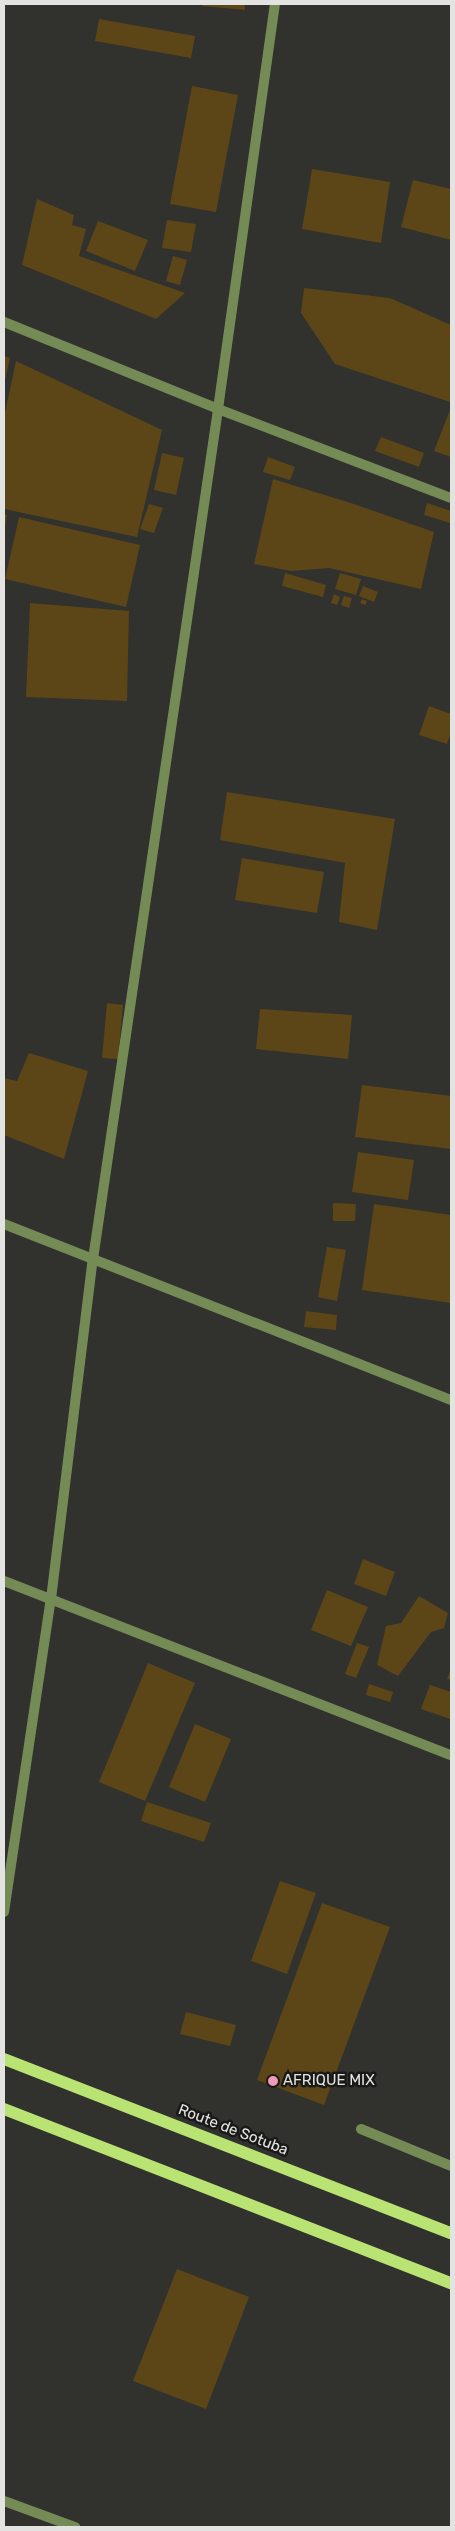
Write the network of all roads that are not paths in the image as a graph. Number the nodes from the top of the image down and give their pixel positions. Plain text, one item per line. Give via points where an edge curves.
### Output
1 (275, 4) edge
2 (4, 322) edge
3 (218, 409) junction
4 (451, 498) edge
5 (4, 1224) edge
6 (92, 1259) junction
7 (451, 1400) edge
8 (4, 1581) edge
9 (51, 1599) junction
10 (451, 1755) edge
11 (4, 1912) edge
12 (4, 2058) edge
13 (4, 2109) edge
14 (361, 2129) dead end
15 (451, 2166) edge
16 (451, 2233) edge
17 (451, 2283) edge
18 (4, 2501) edge
19 (75, 2527) edge

1 - 3 street
2 - 3 street
3 - 4 street
3 - 6 street
5 - 6 street
6 - 7 street
6 - 9 street
8 - 9 street
9 - 10 street
9 - 11 street
12 - 16 main road, Route de Sotuba
13 - 17 main road
14 - 15 street
18 - 19 street

